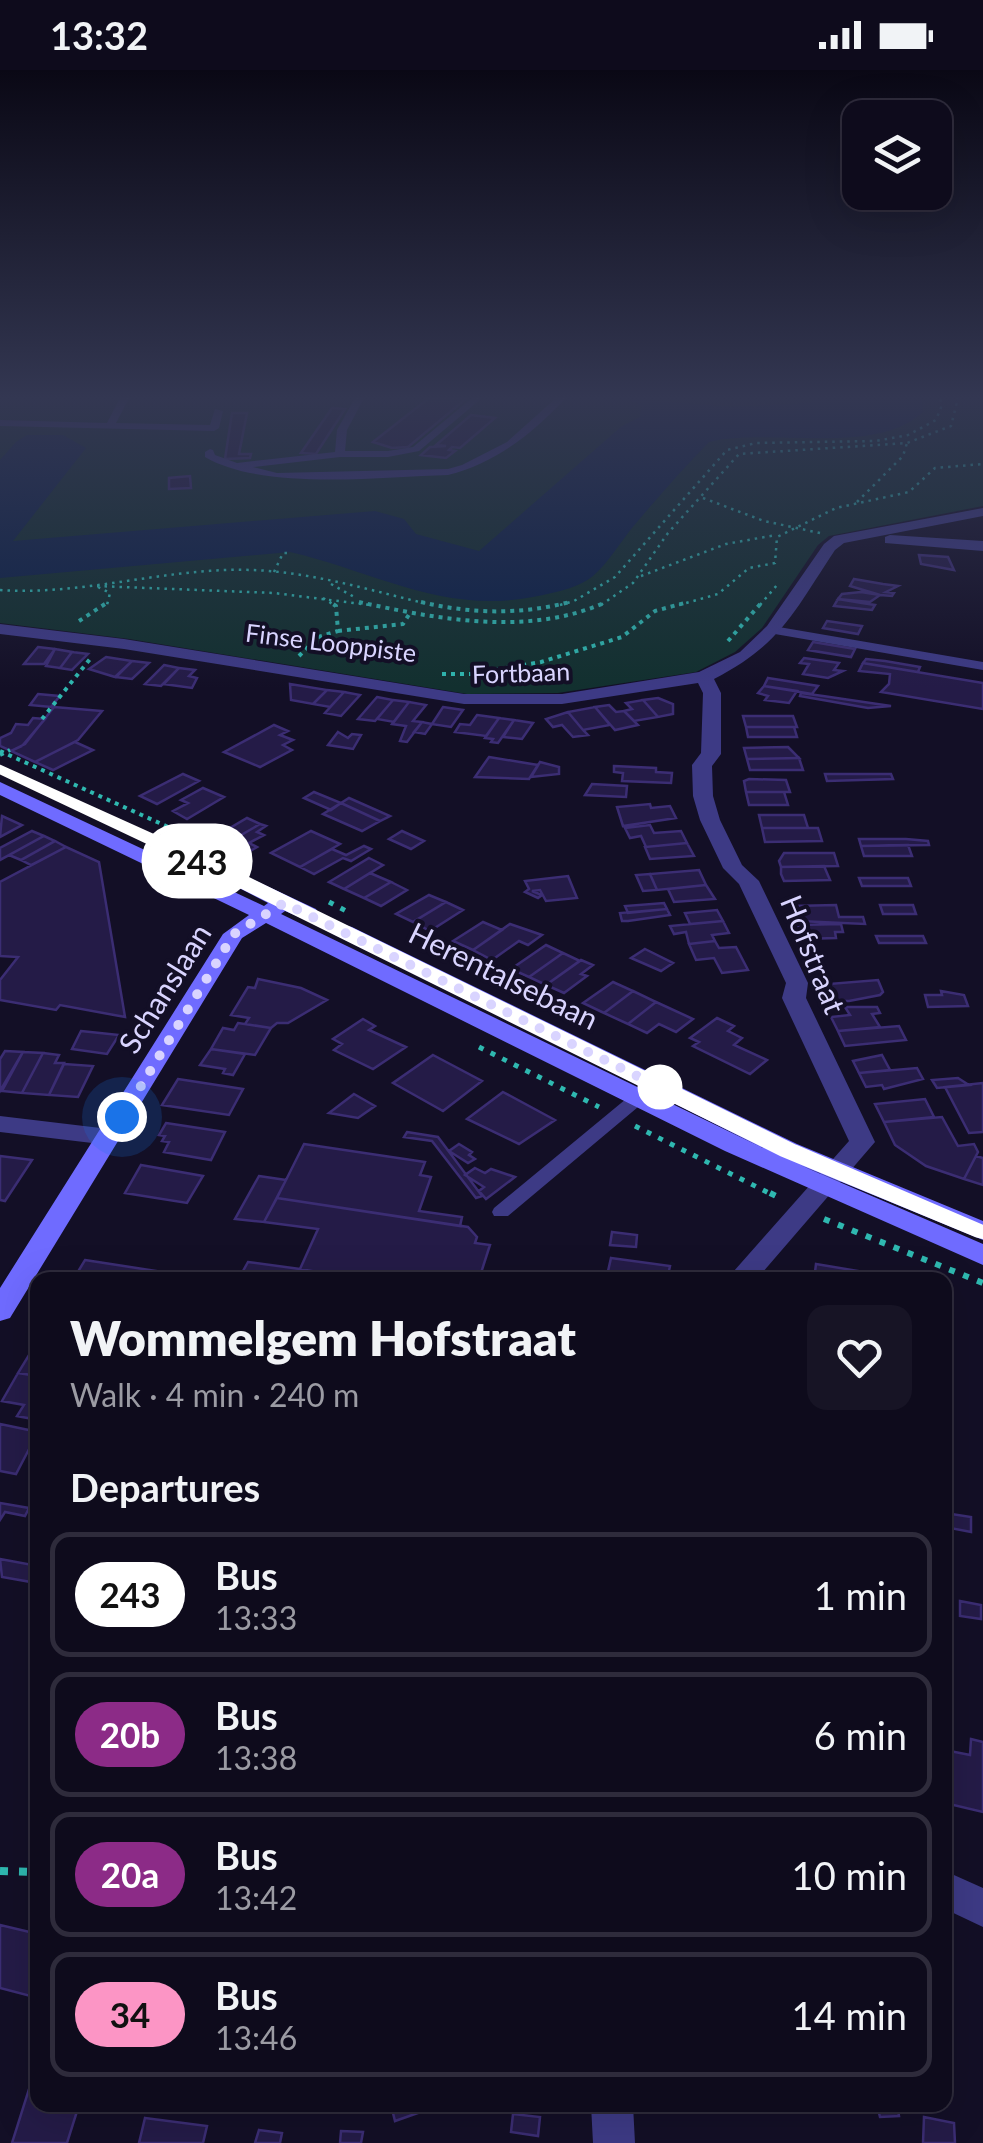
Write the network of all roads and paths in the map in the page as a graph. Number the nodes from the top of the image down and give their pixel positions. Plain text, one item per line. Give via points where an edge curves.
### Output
1 (687, 495) edge
2 (706, 495) edge
3 (861, 495) edge
4 (894, 495) edge
5 (703, 498) junction
6 (857, 502) junction
7 (983, 512) edge
8 (790, 528) junction
9 (779, 534) junction
10 (855, 535) junction
11 (822, 539) dead end
12 (983, 546) edge
13 (287, 553) dead end
14 (274, 572) junction
15 (641, 576) junction
16 (323, 579) junction
17 (778, 584) dead end
18 (98, 586) junction
19 (61, 587) junction
20 (0, 590) edge
21 (321, 596) junction
22 (358, 600) junction
23 (410, 612) junction
24 (92, 625) dead end
25 (0, 629) edge
26 (774, 630) junction
27 (338, 631) junction
28 (104, 643) junction
29 (720, 650) dead end
30 (309, 660) dead end
31 (983, 666) edge
32 (428, 672) dead end
33 (704, 677) junction
34 (42, 718) dead end
35 (0, 755) edge
36 (5, 760) edge
37 (0, 788) edge
38 (275, 908) junction
39 (638, 1098) junction
40 (0, 1124) edge
41 (109, 1137) junction
42 (821, 1190) junction
43 (501, 1212) dead end
44 (983, 1231) edge
45 (983, 1255) edge
46 (747, 1272) edge
47 (983, 1283) edge
48 (0, 1311) edge
49 (0, 1871) edge
50 (30, 1872) edge
51 (952, 1892) edge
52 (983, 1908) edge
53 (612, 2112) edge
54 (614, 2143) edge

1 - 16 path via 604,586 546,608 482,612 426,605
2 - 5 path
3 - 6 path
4 - 6 path
5 - 8 path
5 - 15 path via 664,537
6 - 8 path
7 - 10 street, Fortbaan
8 - 9 path
8 - 11 path via 831,534
9 - 15 path via 726,544
9 - 32 path, Finse Looppiste via 775,562 750,568 718,594 647,616 622,638 542,662 470,674
10 - 12 street
10 - 26 street, Fortbaan via 829,547
13 - 14 path
14 - 16 path
14 - 19 path
15 - 23 path via 616,597 562,615 490,620
16 - 22 path
17 - 29 path
18 - 19 path
18 - 21 path
18 - 24 path via 110,594 107,607 76,622
19 - 20 path
21 - 22 path
21 - 27 path via 336,606
22 - 23 path
23 - 27 path via 403,624
25 - 28 street, Fortbaan
26 - 31 lane
26 - 33 street, Fortbaan via 746,656
27 - 30 path, Finse Looppiste via 318,636 296,658
28 - 33 street, Fortbaan via 493,702 562,699
28 - 34 path
33 - 42 street, Hofstraat via 712,693 712,724 702,796 797,983 794,998 862,1142
35 - 36 path
36 - 38 main road, Herentalsebaan
37 - 38 main road, Herentalsebaan
38 - 39 main road, Herentalsebaan
38 - 41 main road, Schanslaan via 234,934
38 - 42 main road, Herentalsebaan
39 - 42 main road, Herentalsebaan
39 - 43 lane
40 - 41 street
41 - 48 main road, Schanslaan
42 - 44 main road, Herentalsebaan
42 - 45 main road, Herentalsebaan
42 - 46 street
42 - 47 path
49 - 50 path
51 - 52 street
53 - 54 street

